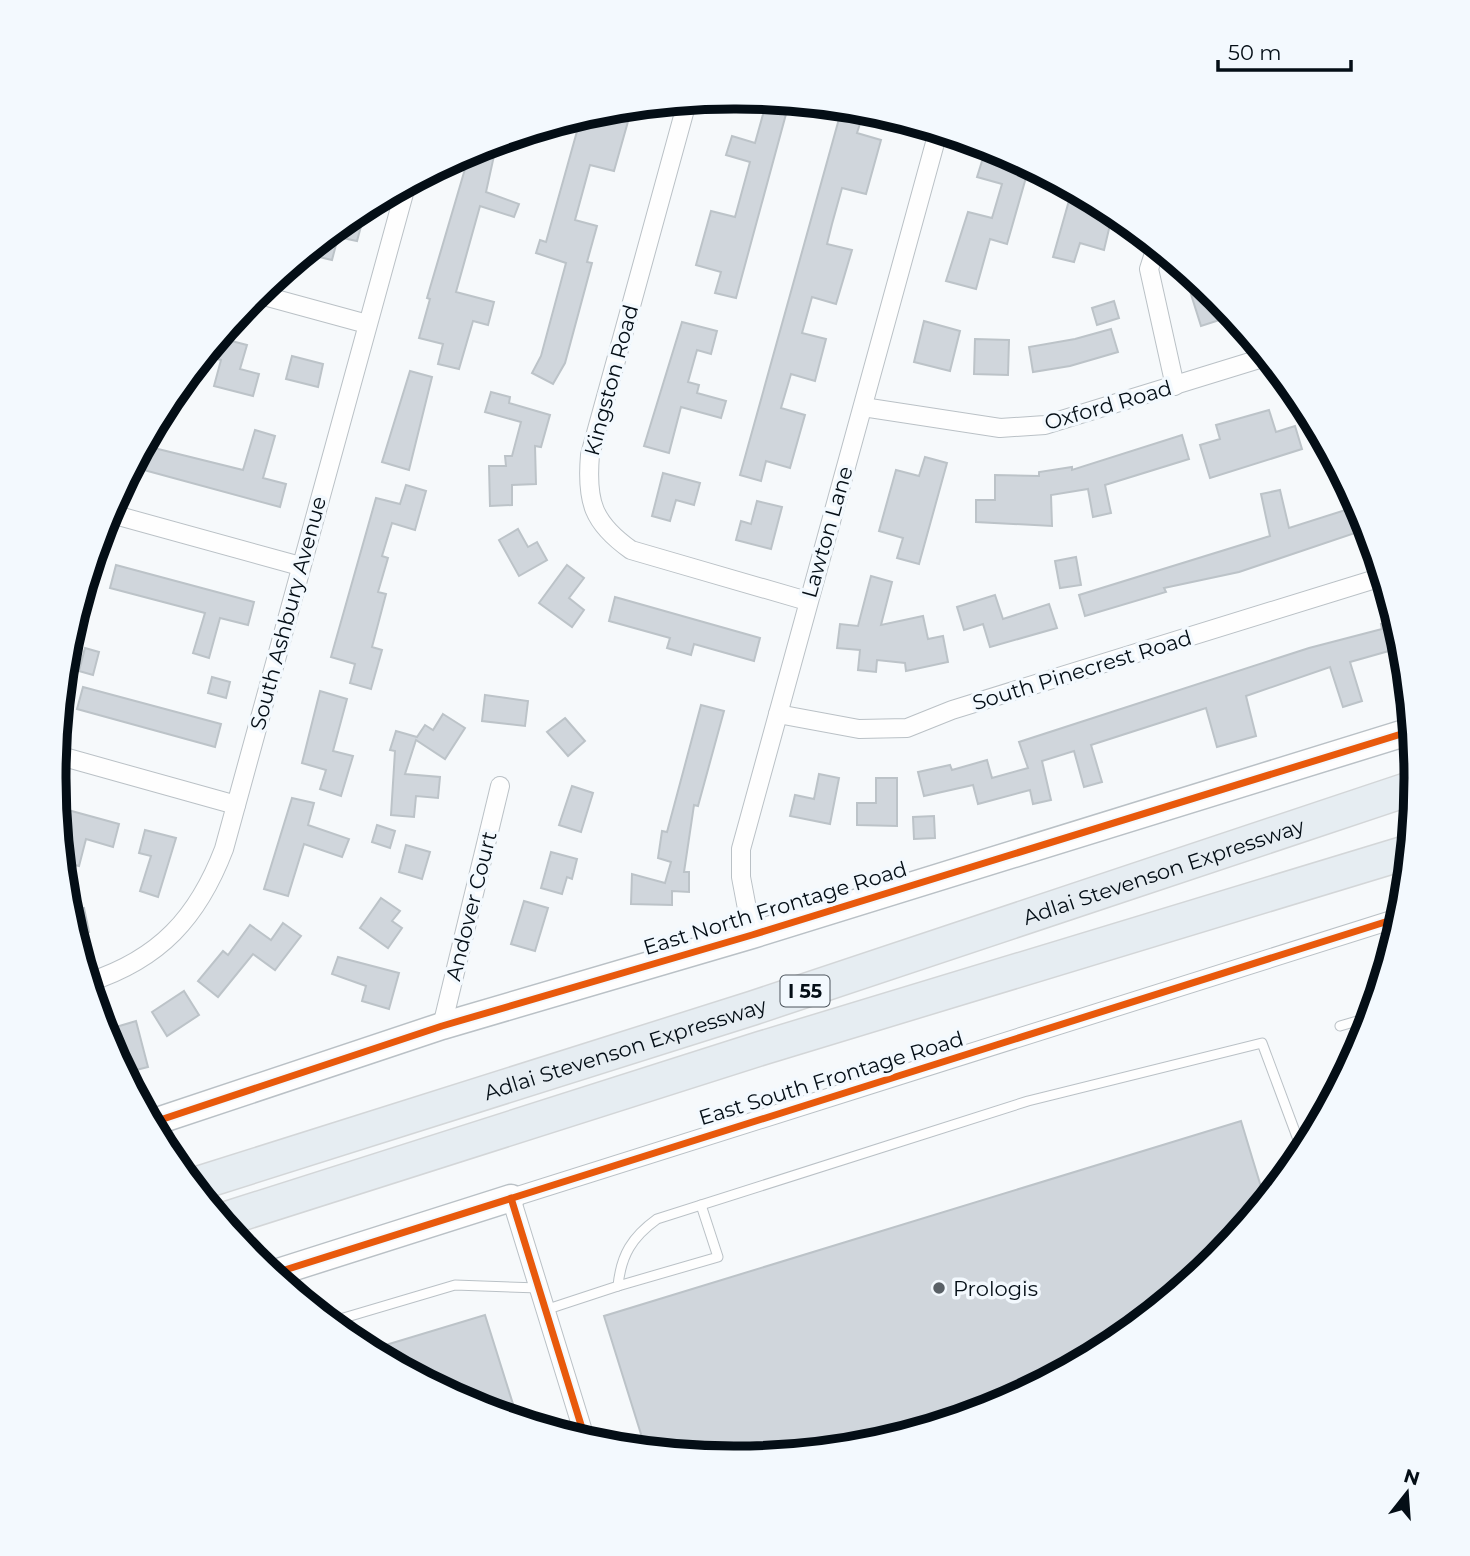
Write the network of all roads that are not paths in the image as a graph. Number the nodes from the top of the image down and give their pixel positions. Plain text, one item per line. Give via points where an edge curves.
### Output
1 (684, 112) edge
2 (937, 141) edge
3 (403, 198) edge
4 (1153, 257) edge
5 (270, 298) edge
6 (367, 324) junction
7 (1256, 360) edge
8 (1175, 386) junction
9 (863, 407) junction
10 (120, 516) edge
11 (300, 566) junction
12 (1373, 580) edge
13 (807, 601) junction
14 (778, 714) junction
15 (1402, 734) edge
16 (67, 758) edge
17 (500, 786) dead end
18 (1403, 791) edge
19 (236, 804) junction
20 (1399, 855) edge
21 (1388, 921) edge
22 (752, 935) junction
23 (98, 979) edge
24 (1358, 1021) edge
25 (442, 1026) junction
26 (1340, 1026) dead end
27 (161, 1120) edge
28 (1298, 1138) edge
29 (203, 1182) edge
30 (511, 1198) junction
31 (701, 1205) junction
32 (231, 1217) edge
33 (283, 1271) edge
34 (618, 1286) junction
35 (539, 1288) junction
36 (545, 1310) junction
37 (342, 1318) edge
38 (582, 1429) edge

1 - 13 street, Kingston Road via 590,455 590,495 607,532 631,550
2 - 9 street, Lawton Lane
3 - 6 street, South Ashbury Avenue
4 - 8 street via 1149,269
5 - 6 street
6 - 11 street, South Ashbury Avenue
7 - 8 street, Oxford Road
8 - 9 street, Oxford Road via 1045,425 1000,428
9 - 13 street, Lawton Lane
10 - 11 street
11 - 19 street, South Ashbury Avenue
12 - 14 street, South Pinecrest Road via 952,710 907,728 859,729
13 - 14 street, Lawton Lane
14 - 22 street, Lawton Lane via 741,849 740,877
15 - 22 street, East North Frontage Road
16 - 19 street
17 - 25 street, Andover Court
18 - 29 highway, Adlai Stevenson Expressway / I 55 via 753,1008
19 - 23 street, South Ashbury Avenue via 225,849 195,910 175,933 131,966
20 - 32 highway, Adlai Stevenson Expressway / I 55 via 762,1048
21 - 30 street, East South Frontage Road
22 - 25 street, East North Frontage Road
24 - 26 lane
25 - 27 street, East North Frontage Road
28 - 31 lane via 1262,1043 1028,1101
30 - 33 street, East South Frontage Road
30 - 35 street
31 - 34 lane via 657,1219 639,1232 620,1266
31 - 34 lane via 718,1258
34 - 36 lane
35 - 36 street
35 - 37 lane via 455,1285
36 - 38 street

